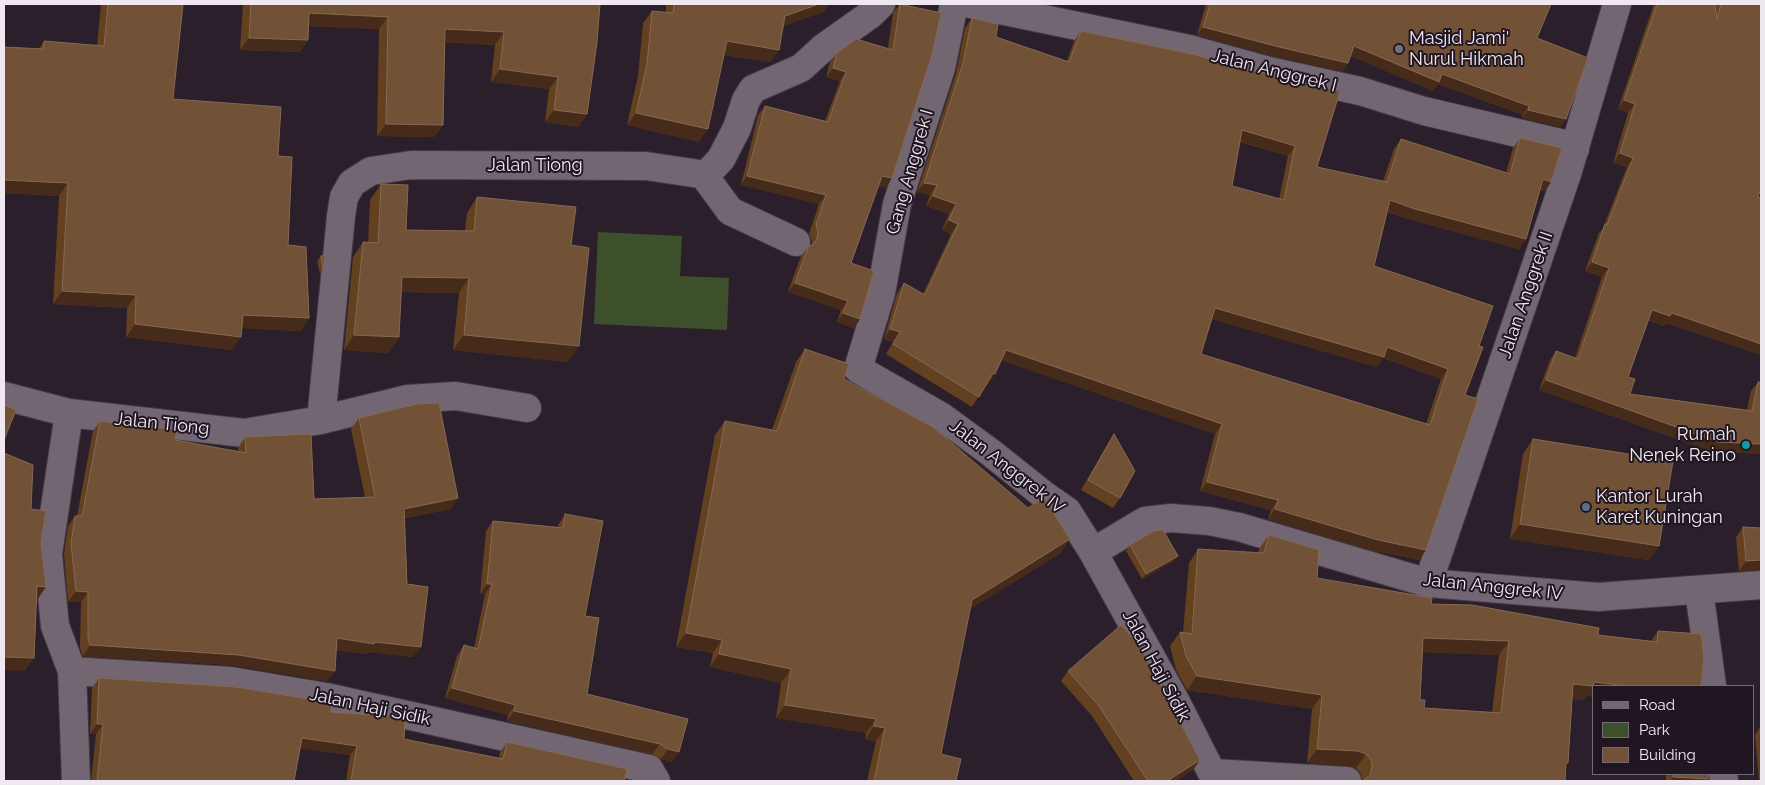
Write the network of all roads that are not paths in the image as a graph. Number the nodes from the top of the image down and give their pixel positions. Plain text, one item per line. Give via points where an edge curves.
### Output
1 (881, 4) edge
2 (954, 4) edge
3 (970, 4) edge
4 (1617, 4) edge
5 (1575, 149) junction
6 (706, 175) junction
7 (796, 242) dead end
8 (858, 369) joint
9 (4, 396) edge
10 (527, 408) dead end
11 (69, 413) junction
12 (321, 420) junction
13 (1093, 552) junction
14 (1428, 583) junction
15 (1761, 585) edge
16 (1699, 590) junction
17 (72, 671) junction
18 (1712, 685) edge
19 (1214, 777) edge
20 (76, 781) edge
21 (656, 781) edge
22 (1347, 781) edge

1 - 6 street via 801,68 753,89 721,159
2 - 8 street, Gang Anggrek I via 941,68 897,204 881,293
3 - 5 street, Jalan Anggrek I via 1188,50 1360,91 1424,111
4 - 5 street, Jalan Anggrek II
5 - 14 street, Jalan Anggrek II
6 - 7 street via 730,211
6 - 12 street, Jalan Tiong via 646,166 411,165 372,171 352,183 344,197 341,216
8 - 13 street, Jalan Anggrek IV via 942,417 1067,510
9 - 11 street, Jalan Tiong
10 - 12 street, Jalan Tiong via 456,396 407,399
11 - 12 street, Jalan Tiong via 244,433
11 - 17 street via 48,554 55,626
13 - 14 street, Jalan Anggrek IV via 1145,521 1171,518 1209,521
13 - 19 street, Jalan Haji Sidik
14 - 16 street, Jalan Anggrek IV via 1598,597
15 - 16 street, Jalan Anggrek IV
16 - 18 street
17 - 20 street
17 - 21 street, Jalan Haji Sidik via 231,681 326,697 649,769
19 - 22 street

